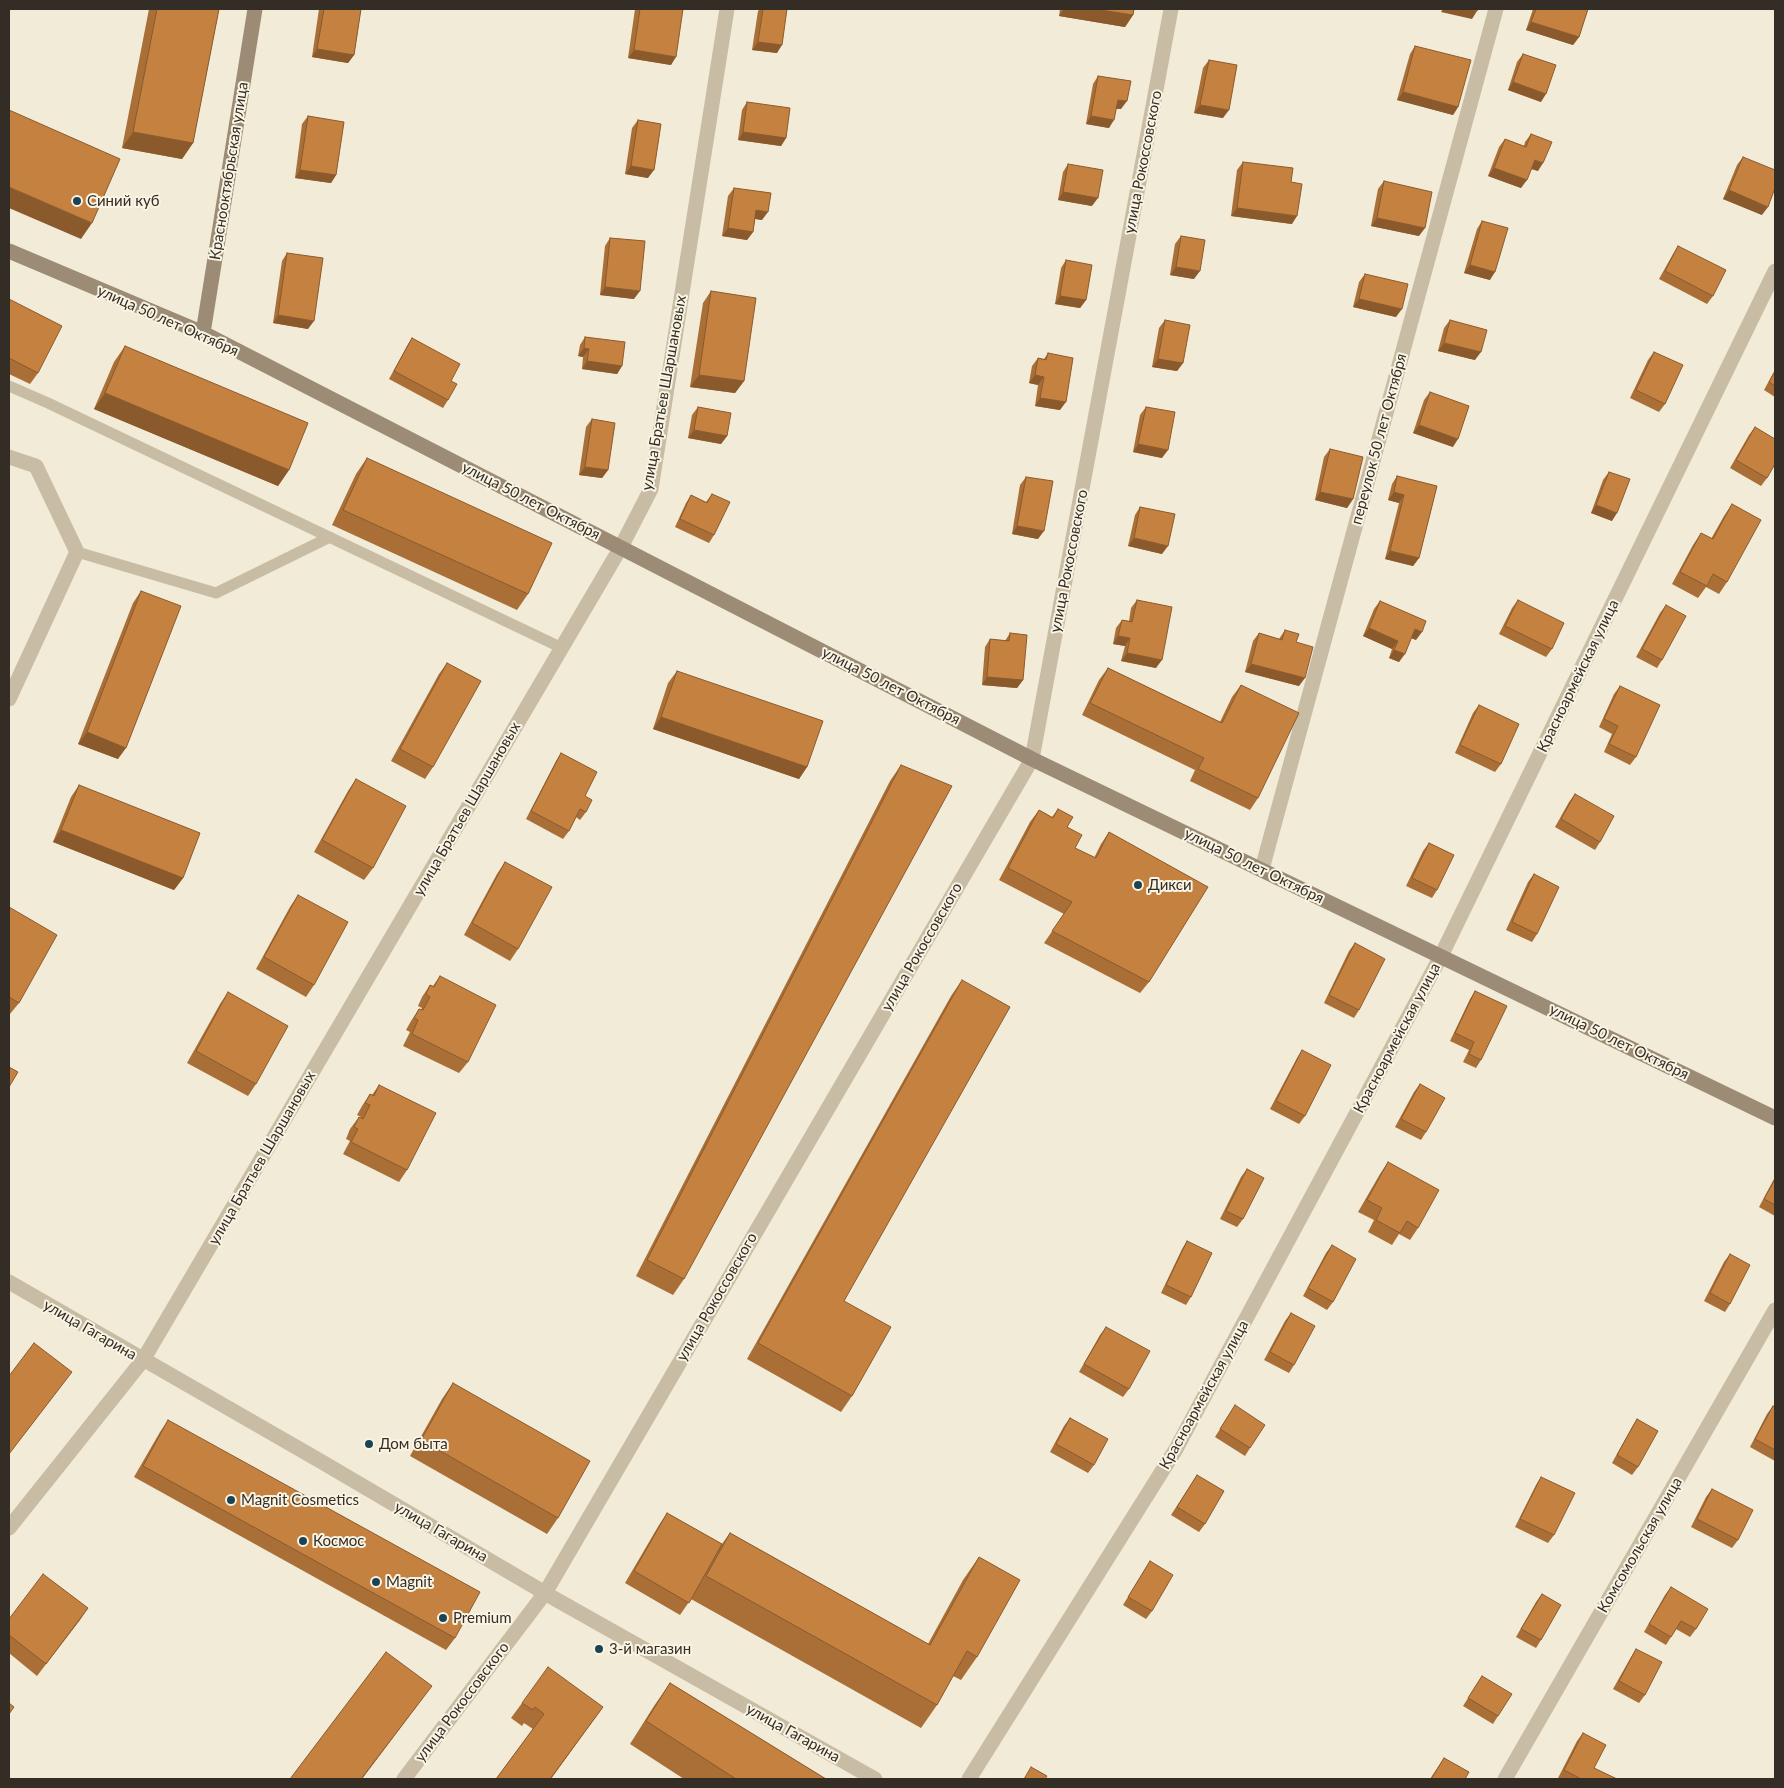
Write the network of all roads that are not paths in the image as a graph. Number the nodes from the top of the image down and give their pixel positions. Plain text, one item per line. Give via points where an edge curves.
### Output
1 (254, 9) edge
2 (726, 9) edge
3 (1171, 9) edge
4 (1496, 9) edge
5 (9, 251) edge
6 (1775, 271) edge
7 (203, 333) junction
8 (9, 386) edge
9 (9, 458) edge
10 (330, 537) junction
11 (621, 547) junction
12 (78, 552) junction
13 (562, 648) junction
14 (9, 699) edge
15 (1032, 759) junction
16 (1262, 869) junction
17 (1441, 956) junction
18 (1775, 1118) edge
19 (9, 1282) edge
20 (1775, 1310) edge
21 (143, 1360) junction
22 (9, 1528) edge
23 (544, 1593) junction
24 (404, 1779) edge
25 (875, 1779) edge
26 (969, 1779) edge
27 (1505, 1779) edge

1 - 7 street, Краснооктябрьская улица
2 - 11 street, улица Братьев Шаршановых via 651,488
3 - 15 street, улица Рокоссовского
4 - 16 street, переулок 50 лет Октября
5 - 7 street, улица 50 лет Октября
6 - 17 street, Красноармейская улица
7 - 11 street, улица 50 лет Октября
8 - 10 lane
9 - 12 street via 36,466
10 - 12 lane via 216,594
10 - 13 lane
11 - 13 street, улица Братьев Шаршановых
11 - 15 street, улица 50 лет Октября
12 - 14 street
13 - 21 street, улица Братьев Шаршановых
15 - 16 street, улица 50 лет Октября
15 - 23 street, улица Рокоссовского
16 - 17 street, улица 50 лет Октября
17 - 18 street, улица 50 лет Октября
17 - 26 street, Красноармейская улица via 1176,1449
19 - 21 street, улица Гагарина
20 - 27 street, Комсомольская улица
21 - 22 street, улица Братьев Шаршановых
21 - 23 street, улица Гагарина
23 - 24 street, улица Рокоссовского
23 - 25 street, улица Гагарина

